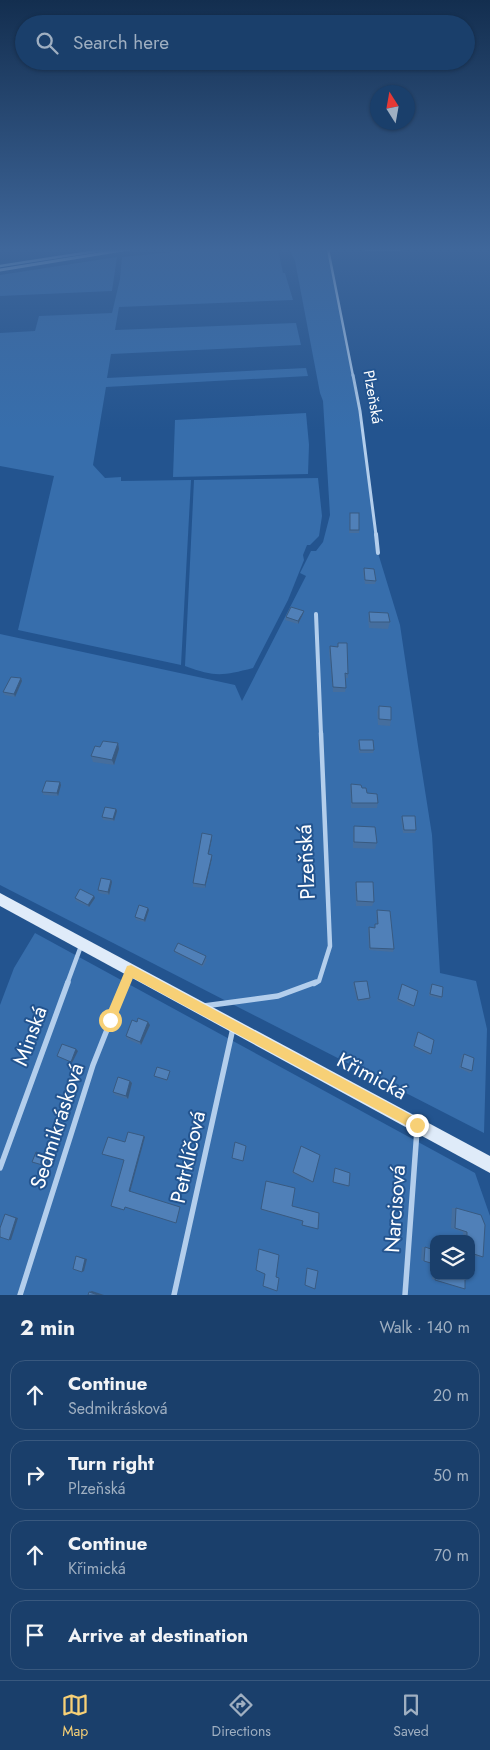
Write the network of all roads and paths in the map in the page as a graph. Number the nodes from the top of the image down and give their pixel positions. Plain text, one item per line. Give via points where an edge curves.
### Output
1 (340, 309) edge
2 (378, 553) dead end
3 (316, 614) dead end
4 (0, 900) edge
5 (82, 944) junction
6 (131, 970) junction
7 (197, 1006) junction
8 (234, 1026) junction
9 (417, 1125) junction
10 (490, 1164) edge
11 (0, 1168) edge
12 (20, 1295) edge
13 (174, 1295) edge
14 (405, 1295) edge

1 - 2 lane, Plzeňská via 360,411
3 - 7 lane, Plzeňská via 330,946 319,981 303,990
4 - 5 main road
5 - 6 main road
5 - 11 lane, Minská
6 - 7 main road
6 - 12 lane, Sedmikrásková via 93,1064
7 - 8 main road
8 - 9 main road, Křimická
8 - 13 lane, Petrklíčová
9 - 10 main road, Křimická
9 - 14 lane, Narcisová

